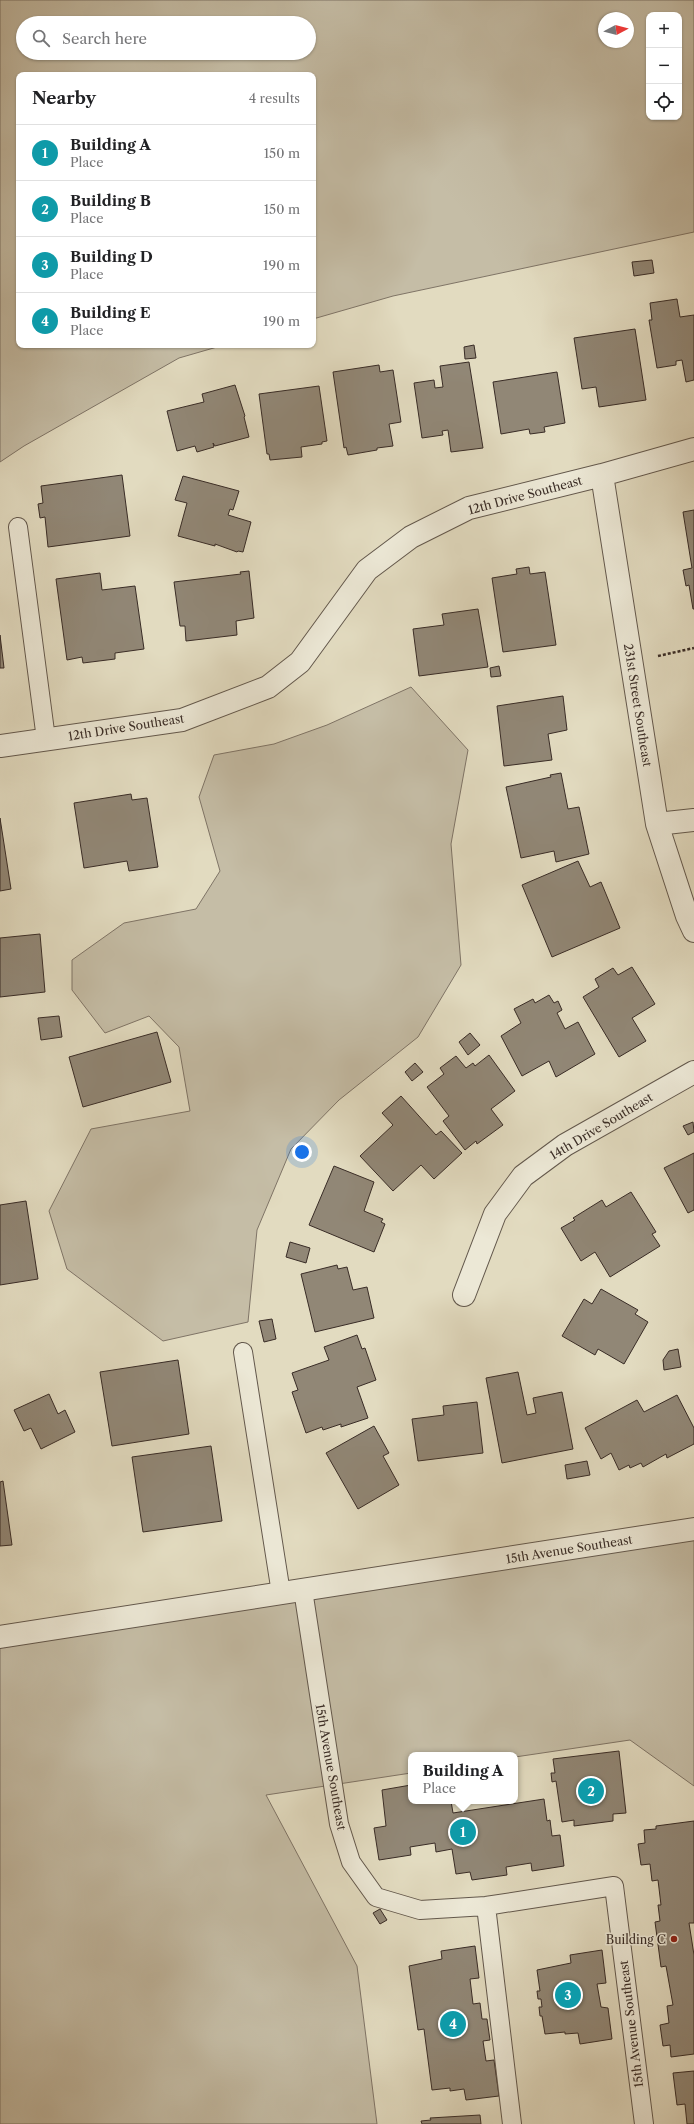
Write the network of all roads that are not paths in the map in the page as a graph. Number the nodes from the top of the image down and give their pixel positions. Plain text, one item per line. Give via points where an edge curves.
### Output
1 (694, 449) edge
2 (602, 475) junction
3 (18, 527) dead end
4 (46, 739) junction
5 (0, 746) edge
6 (694, 820) edge
7 (657, 824) junction
8 (694, 931) edge
9 (694, 1072) edge
10 (464, 1295) dead end
11 (243, 1352) dead end
12 (694, 1529) edge
13 (303, 1590) junction
14 (281, 1593) junction
15 (0, 1637) edge
16 (486, 1906) junction
17 (512, 2124) edge
18 (644, 2124) edge

1 - 2 street, 12th Drive Southeast
2 - 4 street, 12th Drive Southeast via 469,508 411,537 368,570 300,662 268,687 182,720
2 - 7 street, 231st Street Southeast
3 - 4 lane
4 - 5 street, 12th Drive Southeast
6 - 7 street
7 - 8 street, 231st Street Southeast
9 - 10 street, 14th Drive Southeast via 565,1145 522,1176 495,1214
11 - 14 lane
12 - 13 street, 15th Avenue Southeast
13 - 14 street, 15th Avenue Southeast
13 - 16 lane, 15th Avenue Southeast via 339,1824 351,1862 376,1896 420,1910
14 - 15 street, 15th Avenue Southeast
16 - 17 lane
16 - 18 lane, 15th Avenue Southeast via 614,1886

